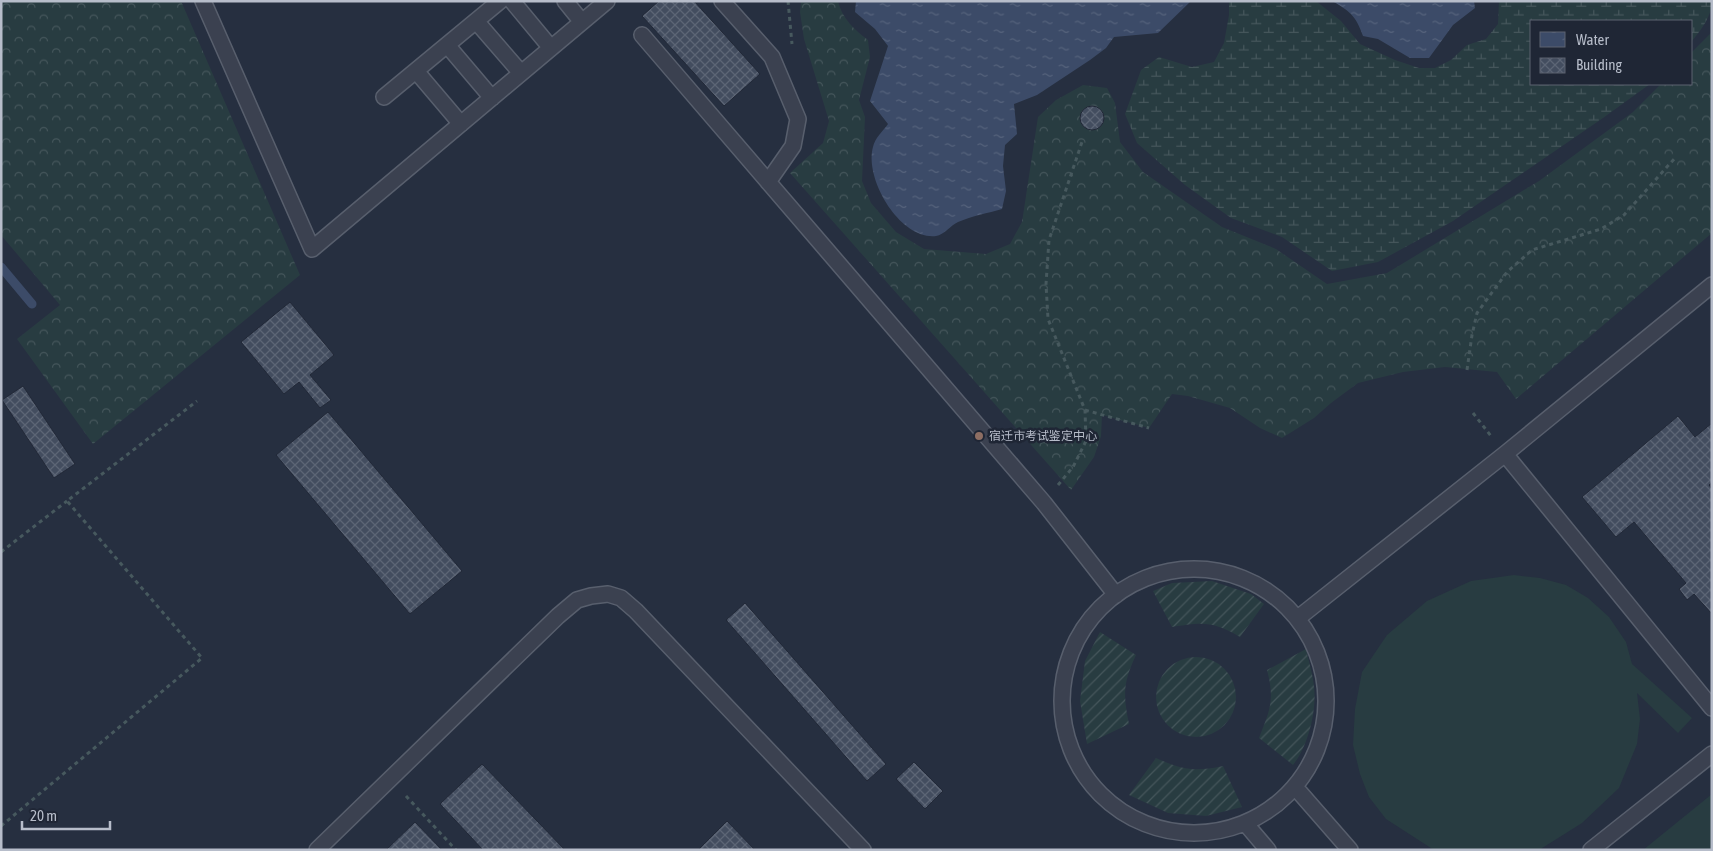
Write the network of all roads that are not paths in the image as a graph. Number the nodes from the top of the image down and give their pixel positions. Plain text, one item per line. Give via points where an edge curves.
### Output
1 (203, 1) edge
2 (500, 1) edge
3 (512, 1) edge
4 (565, 1) edge
5 (607, 1) edge
6 (722, 1) edge
7 (476, 21) junction
8 (582, 22) junction
9 (642, 35) dead end
10 (447, 45) junction
11 (551, 48) junction
12 (416, 71) junction
13 (521, 73) junction
14 (384, 98) dead end
15 (492, 98) junction
16 (461, 124) junction
17 (768, 182) junction
18 (1712, 285) edge
19 (1505, 454) junction
20 (1116, 595) junction
21 (1298, 618) junction
22 (1712, 708) edge
23 (1712, 754) edge
24 (1295, 787) junction
25 (1245, 823) junction
26 (317, 850) edge
27 (863, 850) edge
28 (1268, 850) edge
29 (1350, 850) edge
30 (1591, 850) edge

1 - 16 lane via 312,249
2 - 7 lane
3 - 11 lane
4 - 8 lane
5 - 8 lane
6 - 17 lane via 772,57 798,119 793,146
7 - 10 lane
7 - 13 lane
8 - 11 lane
9 - 17 lane
10 - 12 lane
10 - 15 lane
11 - 13 lane
12 - 14 lane
12 - 16 lane
13 - 15 lane
15 - 16 lane
17 - 20 lane via 1044,503
18 - 19 lane
19 - 21 lane
19 - 22 lane
20 - 21 lane via 1137,580 1180,568 1224,571 1265,588
20 - 25 lane via 1101,605 1075,640 1062,683 1063,727 1079,768 1107,802 1144,825 1187,834 1230,829
21 - 24 lane via 1319,656 1327,699 1321,742
23 - 30 lane
24 - 25 lane via 1270,812
24 - 29 lane
25 - 28 lane
26 - 27 lane via 570,606 577,600 608,594 621,598 636,611

